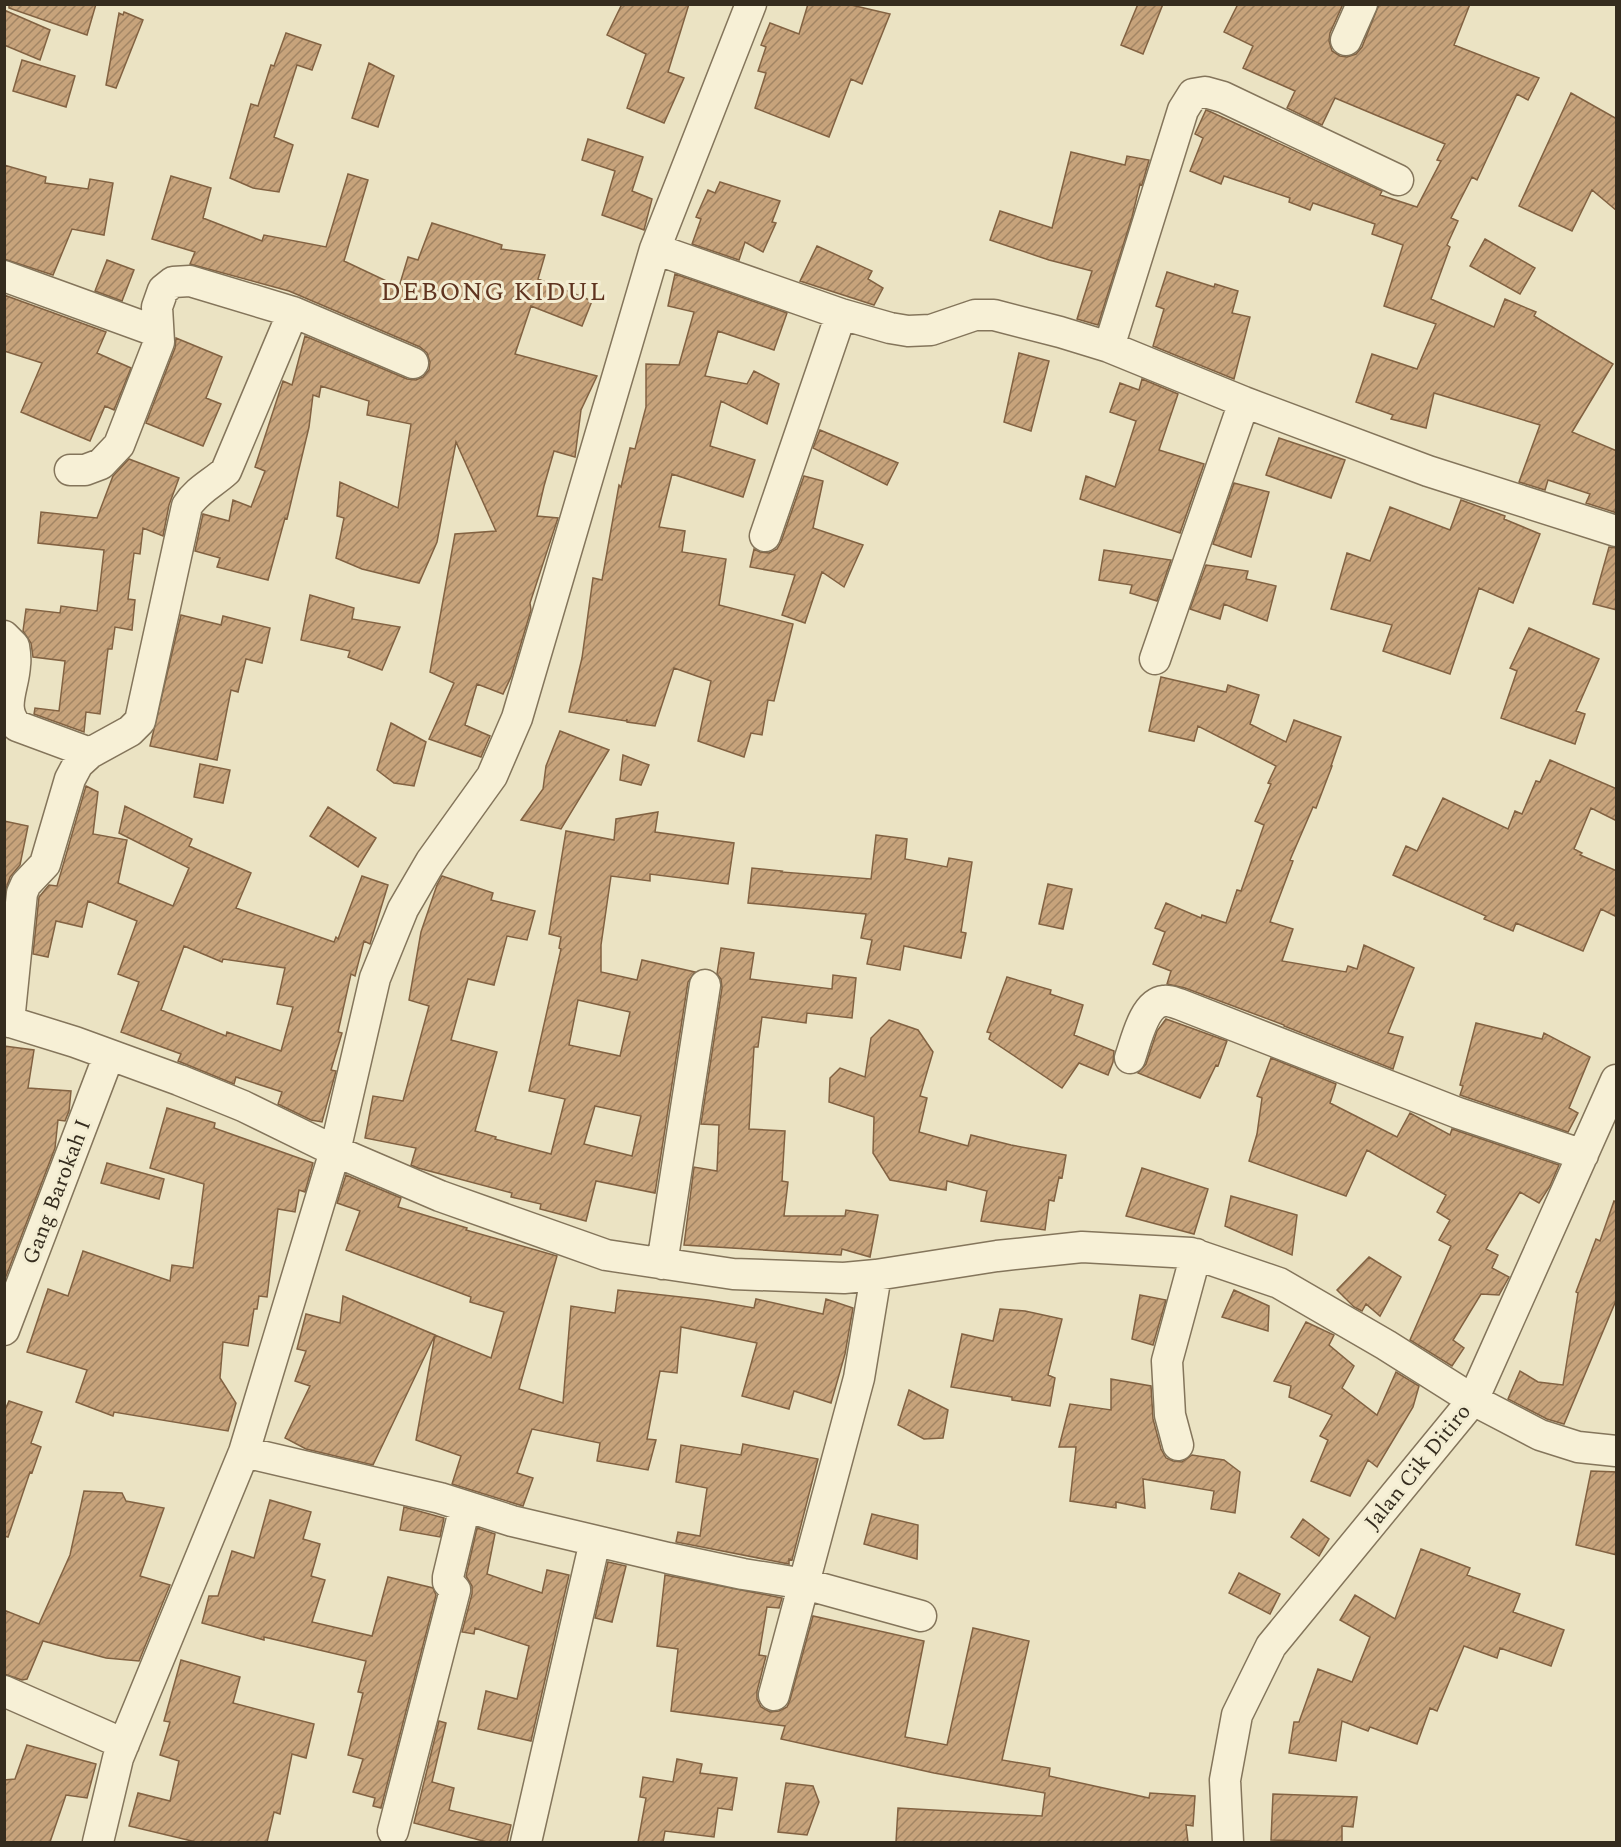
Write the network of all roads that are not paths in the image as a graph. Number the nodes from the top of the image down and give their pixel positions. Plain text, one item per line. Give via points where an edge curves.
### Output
1 (751, 4) edge
2 (1362, 4) edge
3 (1346, 40) dead end
4 (1398, 180) dead end
5 (655, 249) junction
6 (4, 276) edge
7 (293, 312) junction
8 (842, 314) junction
9 (158, 332) junction
10 (1109, 347) junction
11 (413, 363) dead end
12 (1244, 402) junction
13 (70, 470) dead end
14 (1617, 531) edge
15 (765, 536) dead end
16 (4, 636) edge
17 (1155, 659) dead end
18 (90, 753) junction
19 (705, 985) dead end
20 (7, 1021) edge
21 (110, 1055) junction
22 (1130, 1058) dead end
23 (1617, 1080) edge
24 (335, 1151) junction
25 (1583, 1155) junction
26 (1196, 1254) junction
27 (662, 1264) junction
28 (876, 1275) junction
29 (4, 1330) edge
30 (1473, 1400) junction
31 (1178, 1445) dead end
32 (1617, 1451) edge
33 (244, 1452) junction
34 (465, 1506) junction
35 (594, 1541) junction
36 (805, 1584) junction
37 (921, 1616) dead end
38 (4, 1691) edge
39 (774, 1695) dead end
40 (124, 1744) junction
41 (393, 1831) dead end
42 (98, 1842) edge
43 (526, 1842) edge
44 (1228, 1842) edge

1 - 5 street
2 - 3 street
4 - 10 street via 1222,97 1205,92 1193,94 1183,110
5 - 8 street
5 - 24 street via 517,718 492,776 431,861 403,909 375,978
6 - 9 street
7 - 9 street via 190,281 173,282 163,290 157,307
7 - 11 street
7 - 18 street via 226,471 193,497 188,506 140,721 130,731
8 - 10 street via 908,331 931,330 975,315 994,315
8 - 15 street
9 - 13 street via 154,357 119,445 101,464
10 - 12 street
12 - 14 street via 1428,471
12 - 17 street
16 - 18 street via 14,646 15,666 5,707 10,720
18 - 20 street via 70,779 45,864 22,893
19 - 27 street
20 - 21 street
21 - 24 street via 243,1106
21 - 29 street, Gang Barokah I
22 - 25 street via 1144,1018 1153,1005 1165,1000 1458,1113
23 - 25 street, Jalan Cik Ditiro
24 - 27 street via 440,1196 606,1255
24 - 33 street
25 - 30 street, Jalan Cik Ditiro
26 - 28 street via 1082,1246
26 - 30 street via 1279,1284
26 - 31 street via 1167,1361 1170,1416
27 - 28 street via 733,1274 844,1278
28 - 36 street via 859,1378
30 - 32 street via 1540,1435 1578,1447
30 - 44 street, Jalan Cik Ditiro via 1271,1646 1237,1715 1225,1780
33 - 34 street
33 - 40 street
34 - 35 street
34 - 41 street via 448,1577 455,1590
35 - 36 street
35 - 43 street
36 - 37 street
36 - 39 street
38 - 40 street
40 - 42 street

